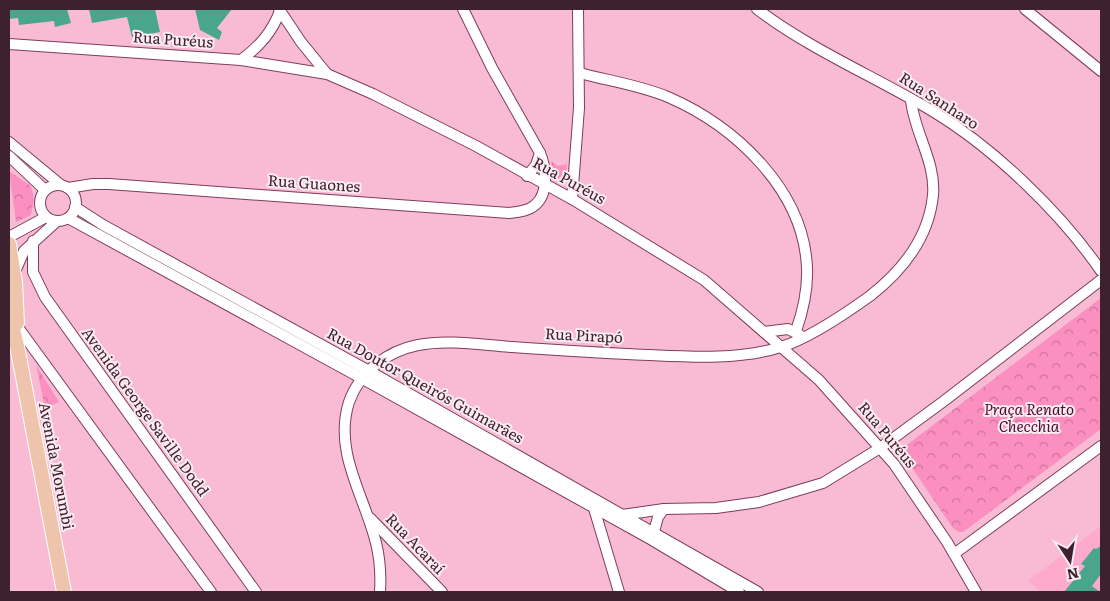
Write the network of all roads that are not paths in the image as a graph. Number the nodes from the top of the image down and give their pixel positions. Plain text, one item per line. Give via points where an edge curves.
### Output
1 (463, 9) edge
2 (578, 9) edge
3 (756, 9) edge
4 (280, 10) edge
5 (1027, 10) edge
6 (9, 44) edge
7 (242, 60) junction
8 (1101, 71) edge
9 (580, 73) junction
10 (327, 74) junction
11 (911, 100) junction
12 (9, 142) edge
13 (540, 153) junction
14 (9, 156) edge
15 (527, 176) junction
16 (544, 185) junction
17 (64, 187) junction
18 (45, 190) junction
19 (572, 199) junction
20 (75, 207) junction
21 (46, 217) junction
22 (68, 218) junction
23 (57, 221) junction
24 (9, 237) edge
25 (33, 241) junction
26 (9, 244) edge
27 (1101, 271) edge
28 (14, 274) junction
29 (1101, 280) edge
30 (11, 308) edge
31 (17, 326) junction
32 (764, 332) junction
33 (799, 334) junction
34 (18, 346) junction
35 (781, 347) junction
36 (366, 375) junction
37 (1101, 446) edge
38 (880, 448) junction
39 (593, 503) junction
40 (664, 509) junction
41 (624, 514) junction
42 (367, 516) junction
43 (614, 520) junction
44 (652, 536) junction
45 (954, 554) junction
46 (735, 588) edge
47 (64, 592) edge
48 (211, 592) edge
49 (256, 592) edge
50 (380, 592) edge
51 (442, 592) edge
52 (619, 592) edge
53 (758, 592) edge
54 (976, 592) edge

1 - 13 street
2 - 9 street
3 - 11 street, Rua Sanharo
4 - 7 street via 275,26
4 - 10 street via 300,42
5 - 8 street
6 - 7 street, Rua Puréus
7 - 10 street, Rua Puréus
9 - 19 street via 578,145
9 - 33 street via 651,91 697,112 737,141 774,180 790,205 804,247 807,286
10 - 15 street, Rua Puréus via 382,98
11 - 27 street, Rua Sanharo via 978,144 1042,199
11 - 33 street, Rua Pirapó via 916,128 933,180 933,196 924,231 910,256 884,285 851,310
12 - 17 street
13 - 15 street
13 - 16 street via 544,164
14 - 18 street
15 - 16 street, Rua Puréus
16 - 17 street, Rua Guaones via 536,205 509,213 109,184
16 - 19 street, Rua Puréus
17 - 18 street
17 - 20 street via 74,196
18 - 21 street via 40,207
19 - 32 street, Rua Puréus via 704,280
20 - 22 street
20 - 36 street, Rua Doutor Queirós Guimarães
21 - 23 street
21 - 24 street
22 - 23 street
22 - 36 street, Rua Doutor Queirós Guimarães
23 - 25 street
25 - 28 street
25 - 49 street, Avenida George Saville Dodd via 33,272 44,297
26 - 28 main road, Avenida Morumbi
28 - 30 main road, Avenida Morumbi
29 - 38 street
30 - 31 main road, Avenida Morumbi
30 - 34 main road, Avenida Morumbi
31 - 34 main road, Avenida Morumbi
31 - 48 street
32 - 33 street via 783,329
32 - 35 street, Rua Puréus
33 - 35 street, Rua Pirapó
34 - 47 main road, Avenida Morumbi
35 - 36 street, Rua Pirapó via 694,357 466,343 420,345 391,354
35 - 38 street, Rua Puréus via 819,380
36 - 39 street, Rua Doutor Queirós Guimarães
36 - 42 street via 350,401 344,433 348,464
37 - 45 street
38 - 40 street via 823,483 784,495 716,508
38 - 45 street, Rua Puréus via 914,491
39 - 41 street, Rua Doutor Queirós Guimarães
39 - 43 street, Rua Doutor Queirós Guimarães
39 - 52 street
40 - 41 street
40 - 44 street
41 - 43 street
41 - 44 street, Rua Doutor Queirós Guimarães
42 - 50 street via 379,557
42 - 51 street, Rua Acaraí
43 - 44 street, Rua Doutor Queirós Guimarães
44 - 46 street, Rua Doutor Queirós Guimarães
45 - 54 street, Rua Puréus
46 - 53 street, Rua Doutor Queirós Guimarães

